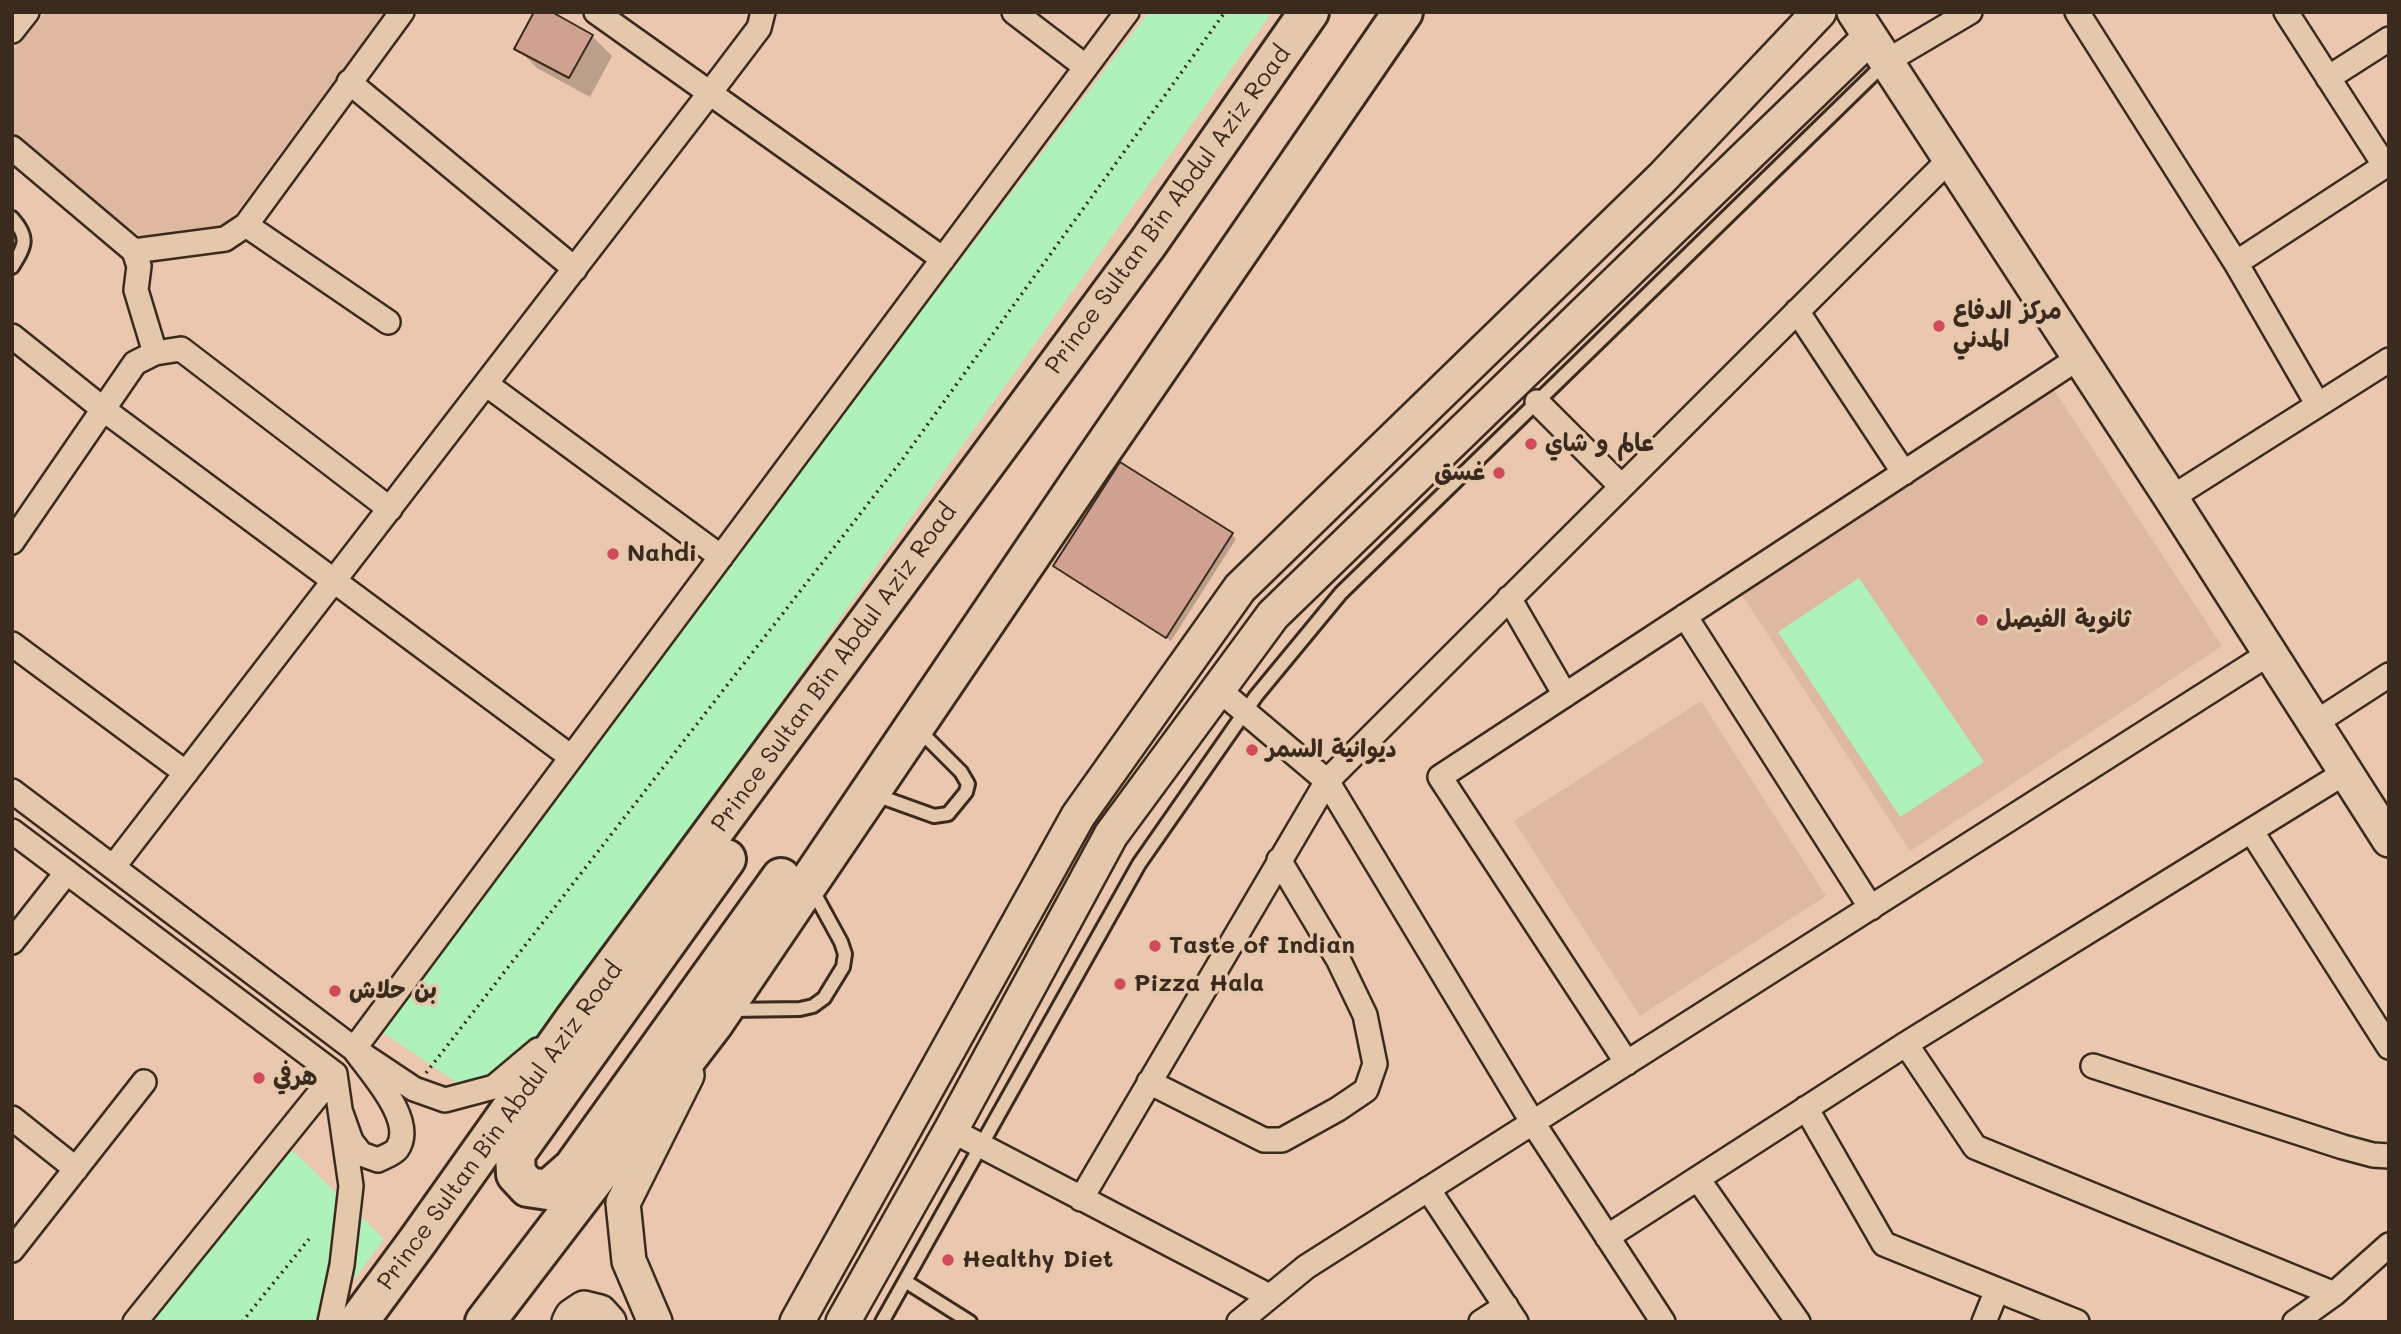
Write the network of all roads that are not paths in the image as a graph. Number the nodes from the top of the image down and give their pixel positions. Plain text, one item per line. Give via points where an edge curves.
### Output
1 (27, 12) edge
2 (402, 12) edge
3 (596, 12) edge
4 (763, 12) edge
5 (1014, 12) edge
6 (1127, 12) edge
7 (1309, 12) edge
8 (1403, 12) edge
9 (1819, 12) edge
10 (1970, 12) edge
11 (2077, 12) edge
12 (2286, 12) edge
13 (12, 31) edge
14 (1870, 37) edge
15 (2389, 39) edge
16 (1086, 67) junction
17 (2328, 78) junction
18 (349, 82) junction
19 (709, 94) junction
20 (12, 148) edge
21 (1951, 158) junction
22 (2387, 165) edge
23 (12, 218) edge
24 (246, 225) junction
25 (134, 251) junction
26 (943, 259) junction
27 (2236, 263) junction
28 (12, 267) edge
29 (575, 269) junction
30 (1797, 311) junction
31 (388, 322) dead end
32 (12, 336) edge
33 (155, 353) junction
34 (2080, 357) junction
35 (2389, 360) edge
36 (486, 384) junction
37 (1537, 402) junction
38 (2318, 405) junction
39 (103, 410) junction
40 (1903, 473) junction
41 (1621, 486) junction
42 (2171, 498) junction
43 (390, 509) junction
44 (12, 542) edge
45 (721, 557) junction
46 (903, 575) junction
47 (336, 580) junction
48 (1509, 598) junction
49 (1685, 616) junction
50 (12, 644) edge
51 (967, 649) junction
52 (2270, 653) junction
53 (2389, 675) edge
54 (1218, 689) junction
55 (1565, 695) junction
56 (1245, 711) junction
57 (2315, 723) junction
58 (915, 726) junction
59 (571, 757) junction
60 (2346, 772) junction
61 (186, 773) junction
62 (1327, 781) junction
63 (12, 791) edge
64 (870, 793) junction
65 (12, 831) edge
66 (2252, 832) junction
67 (2389, 840) edge
68 (1279, 860) junction
69 (114, 866) junction
70 (67, 872) junction
71 (809, 883) junction
72 (1871, 908) junction
73 (12, 942) edge
74 (718, 1017) junction
75 (575, 1019) junction
76 (1906, 1044) junction
77 (2389, 1047) edge
78 (354, 1049) junction
79 (1627, 1063) junction
80 (2093, 1066) dead end
81 (335, 1074) junction
82 (144, 1082) dead end
83 (1149, 1082) junction
84 (1806, 1108) junction
85 (340, 1111) junction
86 (12, 1118) edge
87 (1533, 1123) junction
88 (951, 1130) junction
89 (981, 1146) junction
90 (2389, 1156) edge
91 (76, 1169) junction
92 (1698, 1178) junction
93 (1428, 1189) junction
94 (1081, 1199) junction
95 (1607, 1237) junction
96 (2389, 1245) edge
97 (12, 1250) edge
98 (905, 1281) junction
99 (1997, 1290) junction
100 (2334, 1294) junction
101 (1269, 1296) junction
102 (1511, 1314) edge
103 (656, 1317) edge
104 (135, 1322) edge
105 (330, 1322) edge
106 (358, 1322) edge
107 (485, 1322) edge
108 (569, 1322) edge
109 (610, 1322) edge
110 (797, 1322) edge
111 (843, 1322) edge
112 (882, 1322) edge
113 (970, 1322) edge
114 (1239, 1322) edge
115 (1481, 1322) edge
116 (1663, 1322) edge
117 (1797, 1322) edge
118 (1984, 1322) edge
119 (2077, 1322) edge
120 (2295, 1322) edge

1 - 13 street
2 - 18 street
3 - 19 street
4 - 19 street via 759,28
5 - 16 street
6 - 16 street
7 - 46 highway, Prince Sultan Bin Abdul Aziz Road via 1140,254
8 - 51 highway
9 - 110 street via 1662,178 1240,588 1078,816
10 - 14 street
11 - 27 street
12 - 17 street
14 - 21 street
14 - 37 lane
14 - 54 street via 1273,615
15 - 17 street
16 - 26 street
17 - 22 street
18 - 24 street
18 - 29 street
19 - 26 street
19 - 29 street
20 - 25 street
21 - 30 street
21 - 34 street
22 - 27 street
23 - 28 lane via 23,230 24,248
24 - 25 street via 225,239
24 - 31 street
25 - 33 street via 139,266 136,290
26 - 45 street
27 - 38 street
29 - 36 street
30 - 40 street
30 - 41 street
32 - 39 street
33 - 39 street via 135,363
33 - 43 street via 180,349
34 - 40 street
34 - 42 street
35 - 38 street
36 - 43 street
36 - 45 street
37 - 41 street
37 - 56 lane via 1341,593
38 - 42 street
39 - 44 street
39 - 47 street
40 - 49 street
41 - 48 street
42 - 52 street
43 - 47 street
45 - 59 street
46 - 51 highway via 794,764 515,1154 516,1174 528,1187 548,1190 573,1168 822,821
46 - 75 highway, Prince Sultan Bin Abdul Aziz Road
47 - 59 street
47 - 61 street
48 - 55 street
48 - 62 street
49 - 55 street
49 - 72 street
50 - 61 street
51 - 58 highway
52 - 57 street
52 - 72 street
53 - 57 street
54 - 56 street
54 - 88 street via 1111,835
55 - 79 street via 1440,777
56 - 62 street
56 - 89 lane via 1139,864
57 - 60 street
58 - 64 highway
58 - 64 lane via 961,772 968,784 966,792 948,814 934,817
59 - 78 street
60 - 66 street
60 - 67 street
61 - 69 street
62 - 68 street
62 - 87 street
63 - 69 street
64 - 71 highway
65 - 70 street
66 - 76 street
66 - 77 street
68 - 83 street
68 - 83 street via 1338,959 1365,1015 1375,1064 1366,1090 1282,1140 1264,1140
69 - 78 street
70 - 73 street
70 - 81 street
71 - 74 highway
71 - 74 lane via 845,954 843,967 824,999 800,1009
72 - 79 street
74 - 103 street via 623,1203 629,1261
74 - 107 highway
75 - 78 street via 494,1087 445,1100 414,1088
75 - 106 highway, Prince Sultan Bin Abdul Aziz Road
76 - 84 street
76 - 100 street via 1975,1147
78 - 85 street via 398,1111 403,1136 396,1151 379,1160 361,1154
79 - 87 street
80 - 90 street via 2317,1139
81 - 85 street
81 - 104 street
82 - 91 street
83 - 94 street
84 - 92 street
84 - 99 street via 1884,1244
85 - 105 street via 351,1186
86 - 91 street
87 - 93 street
87 - 95 street
88 - 89 street
88 - 111 street
89 - 94 street
89 - 98 lane
91 - 97 street
92 - 95 street
92 - 117 street
93 - 101 street
93 - 102 street
94 - 101 street
95 - 116 street
96 - 100 street
98 - 112 lane
98 - 113 lane
99 - 118 street
99 - 119 street
100 - 120 street
101 - 114 street
102 - 115 street
108 - 109 street via 584,1308 600,1312

